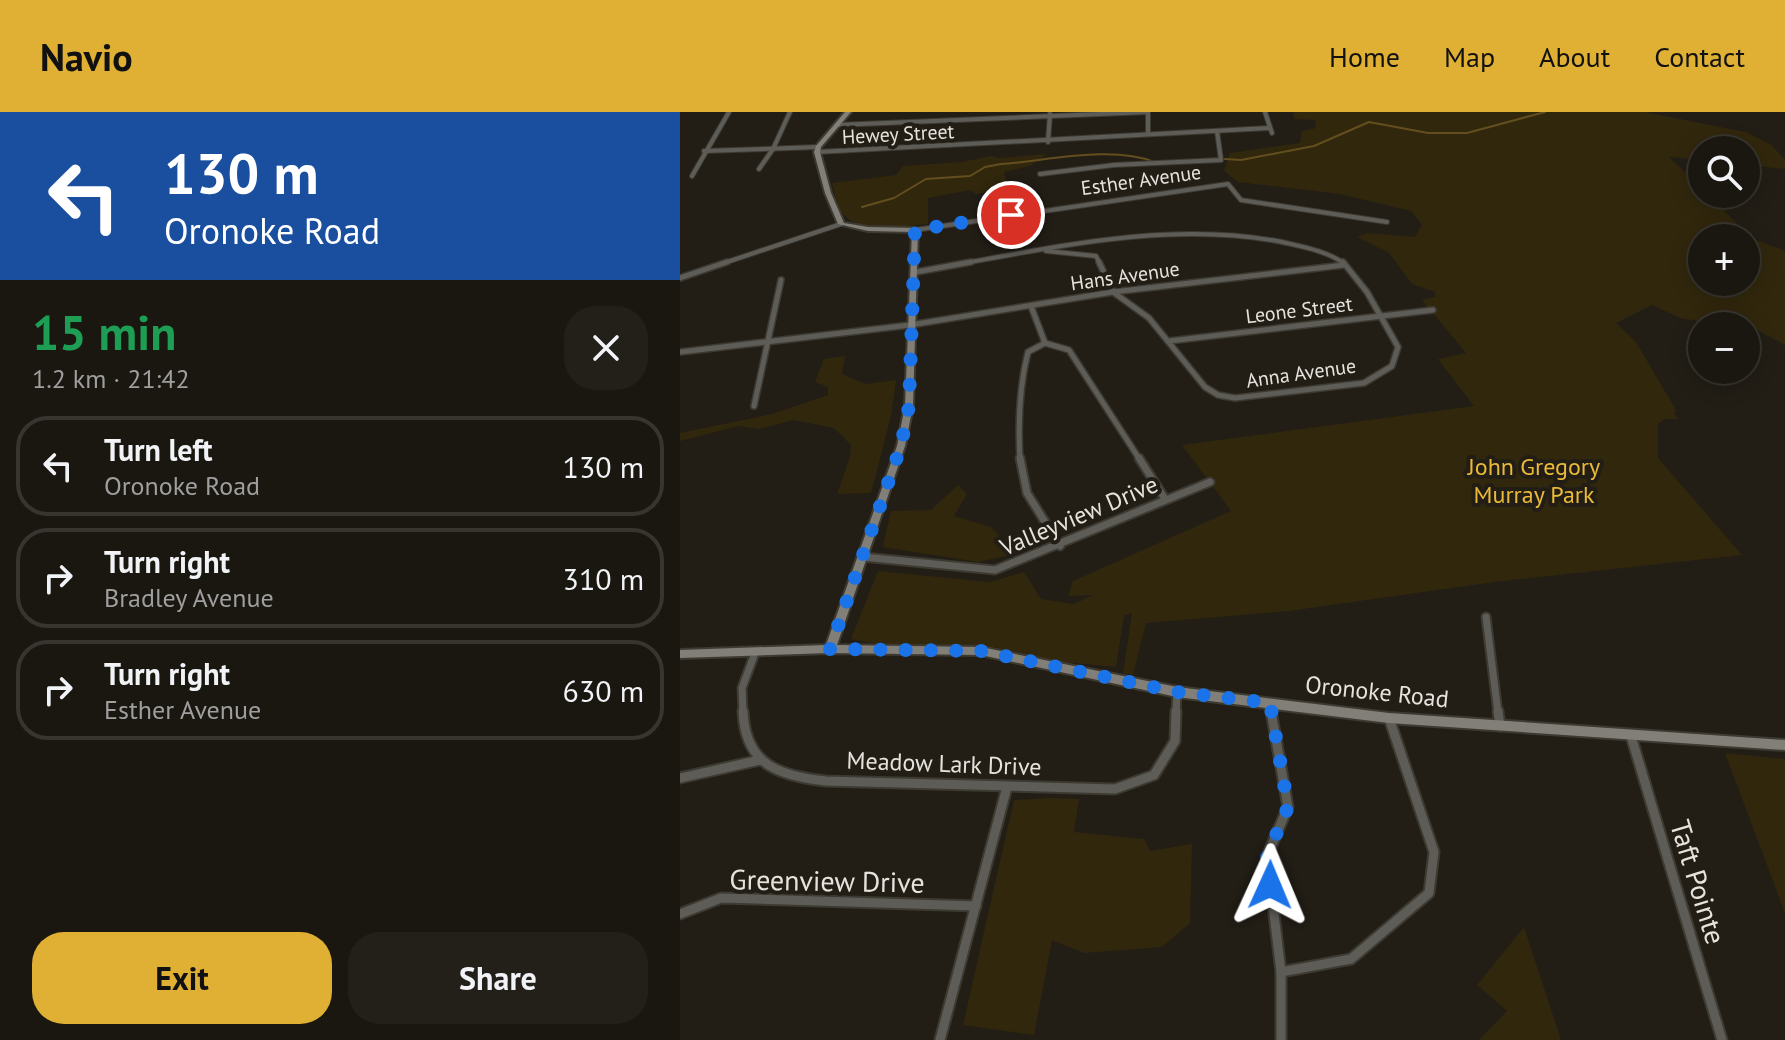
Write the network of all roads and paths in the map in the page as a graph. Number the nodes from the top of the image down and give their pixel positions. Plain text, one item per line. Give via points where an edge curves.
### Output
1 (729, 112) edge
2 (790, 112) edge
3 (848, 112) edge
4 (1148, 112) edge
5 (1265, 112) edge
6 (1050, 114) edge
7 (837, 125) junction
8 (1217, 131) junction
9 (1148, 134) junction
10 (1048, 142) junction
11 (773, 149) junction
12 (817, 149) junction
13 (704, 151) junction
14 (759, 169) dead end
15 (1040, 174) dead end
16 (692, 176) dead end
17 (1387, 222) dead end
18 (841, 224) junction
19 (915, 230) junction
20 (1095, 243) junction
21 (1046, 251) junction
22 (1096, 256) junction
23 (1346, 265) junction
24 (916, 272) junction
25 (680, 278) edge
26 (781, 280) dead end
27 (1113, 292) junction
28 (1031, 306) junction
29 (1433, 310) dead end
30 (1381, 317) junction
31 (910, 325) junction
32 (1169, 341) junction
33 (769, 342) junction
34 (1045, 343) junction
35 (680, 352) edge
36 (754, 406) dead end
37 (1210, 482) dead end
38 (1165, 499) junction
39 (1060, 546) junction
40 (863, 557) junction
41 (1486, 617) dead end
42 (830, 649) junction
43 (755, 653) junction
44 (680, 654) edge
45 (1177, 692) junction
46 (1270, 703) junction
47 (1389, 718) junction
48 (1500, 726) junction
49 (1631, 736) junction
50 (1785, 745) edge
51 (760, 760) junction
52 (680, 778) edge
53 (1007, 787) junction
54 (976, 906) junction
55 (680, 914) edge
56 (1281, 972) junction
57 (940, 1040) edge
58 (1281, 1040) edge
59 (1722, 1040) edge

1 - 13 street
2 - 11 street
3 - 7 street
4 - 6 street
4 - 9 street
5 - 8 street, Hewey Street via 1270,131
6 - 7 street
6 - 10 street
7 - 12 street
8 - 9 street, Hewey Street
8 - 15 street via 1221,160
9 - 10 street, Hewey Street
10 - 12 street, Hewey Street
11 - 12 street, Hewey Street
11 - 13 street, Hewey Street
11 - 14 street
12 - 18 street
13 - 16 street
17 - 19 street, Esther Avenue via 1240,199 1228,184
18 - 19 street
18 - 25 street
19 - 24 street
20 - 21 street
20 - 22 street, Anna Avenue
20 - 23 street via 1229,234 1278,240
21 - 22 street
21 - 24 street
22 - 27 street, Anna Avenue
23 - 27 street, Hans Avenue
23 - 30 street, Anna Avenue
24 - 31 street
26 - 33 street
27 - 28 street, Hans Avenue
27 - 32 street, Anna Avenue via 1149,318
28 - 31 street, Hans Avenue
28 - 34 street
29 - 30 street, Leone Street
30 - 32 street, Leone Street
30 - 32 street, Anna Avenue via 1398,347 1392,366 1364,383 1235,398 1205,387
31 - 33 street, Hans Avenue
31 - 40 street via 909,406 901,446
33 - 35 street, Hans Avenue
33 - 36 street
34 - 38 street via 1069,350
34 - 39 street via 1028,352 1021,372 1020,471
37 - 38 street, Valleyview Drive
38 - 39 street, Valleyview Drive
39 - 40 street, Valleyview Drive via 995,570
40 - 42 street
41 - 48 street
42 - 43 street, Oronoke Road
42 - 45 street, Oronoke Road via 981,651
43 - 44 street, Oronoke Road
43 - 51 street via 742,688 744,732
45 - 46 street, Oronoke Road
45 - 53 street, Meadow Lark Drive via 1175,741 1154,775 1115,789
46 - 47 street, Oronoke Road
46 - 56 street via 1288,807 1267,856
47 - 48 street, Oronoke Road
47 - 56 street via 1434,852 1429,893 1351,959
48 - 49 street, Oronoke Road
49 - 50 street, Oronoke Road
49 - 59 street, Taft Pointe
51 - 52 street
51 - 53 street, Meadow Lark Drive via 790,777
53 - 54 street
54 - 55 street, Greenview Drive via 721,898
54 - 57 street
56 - 58 street

